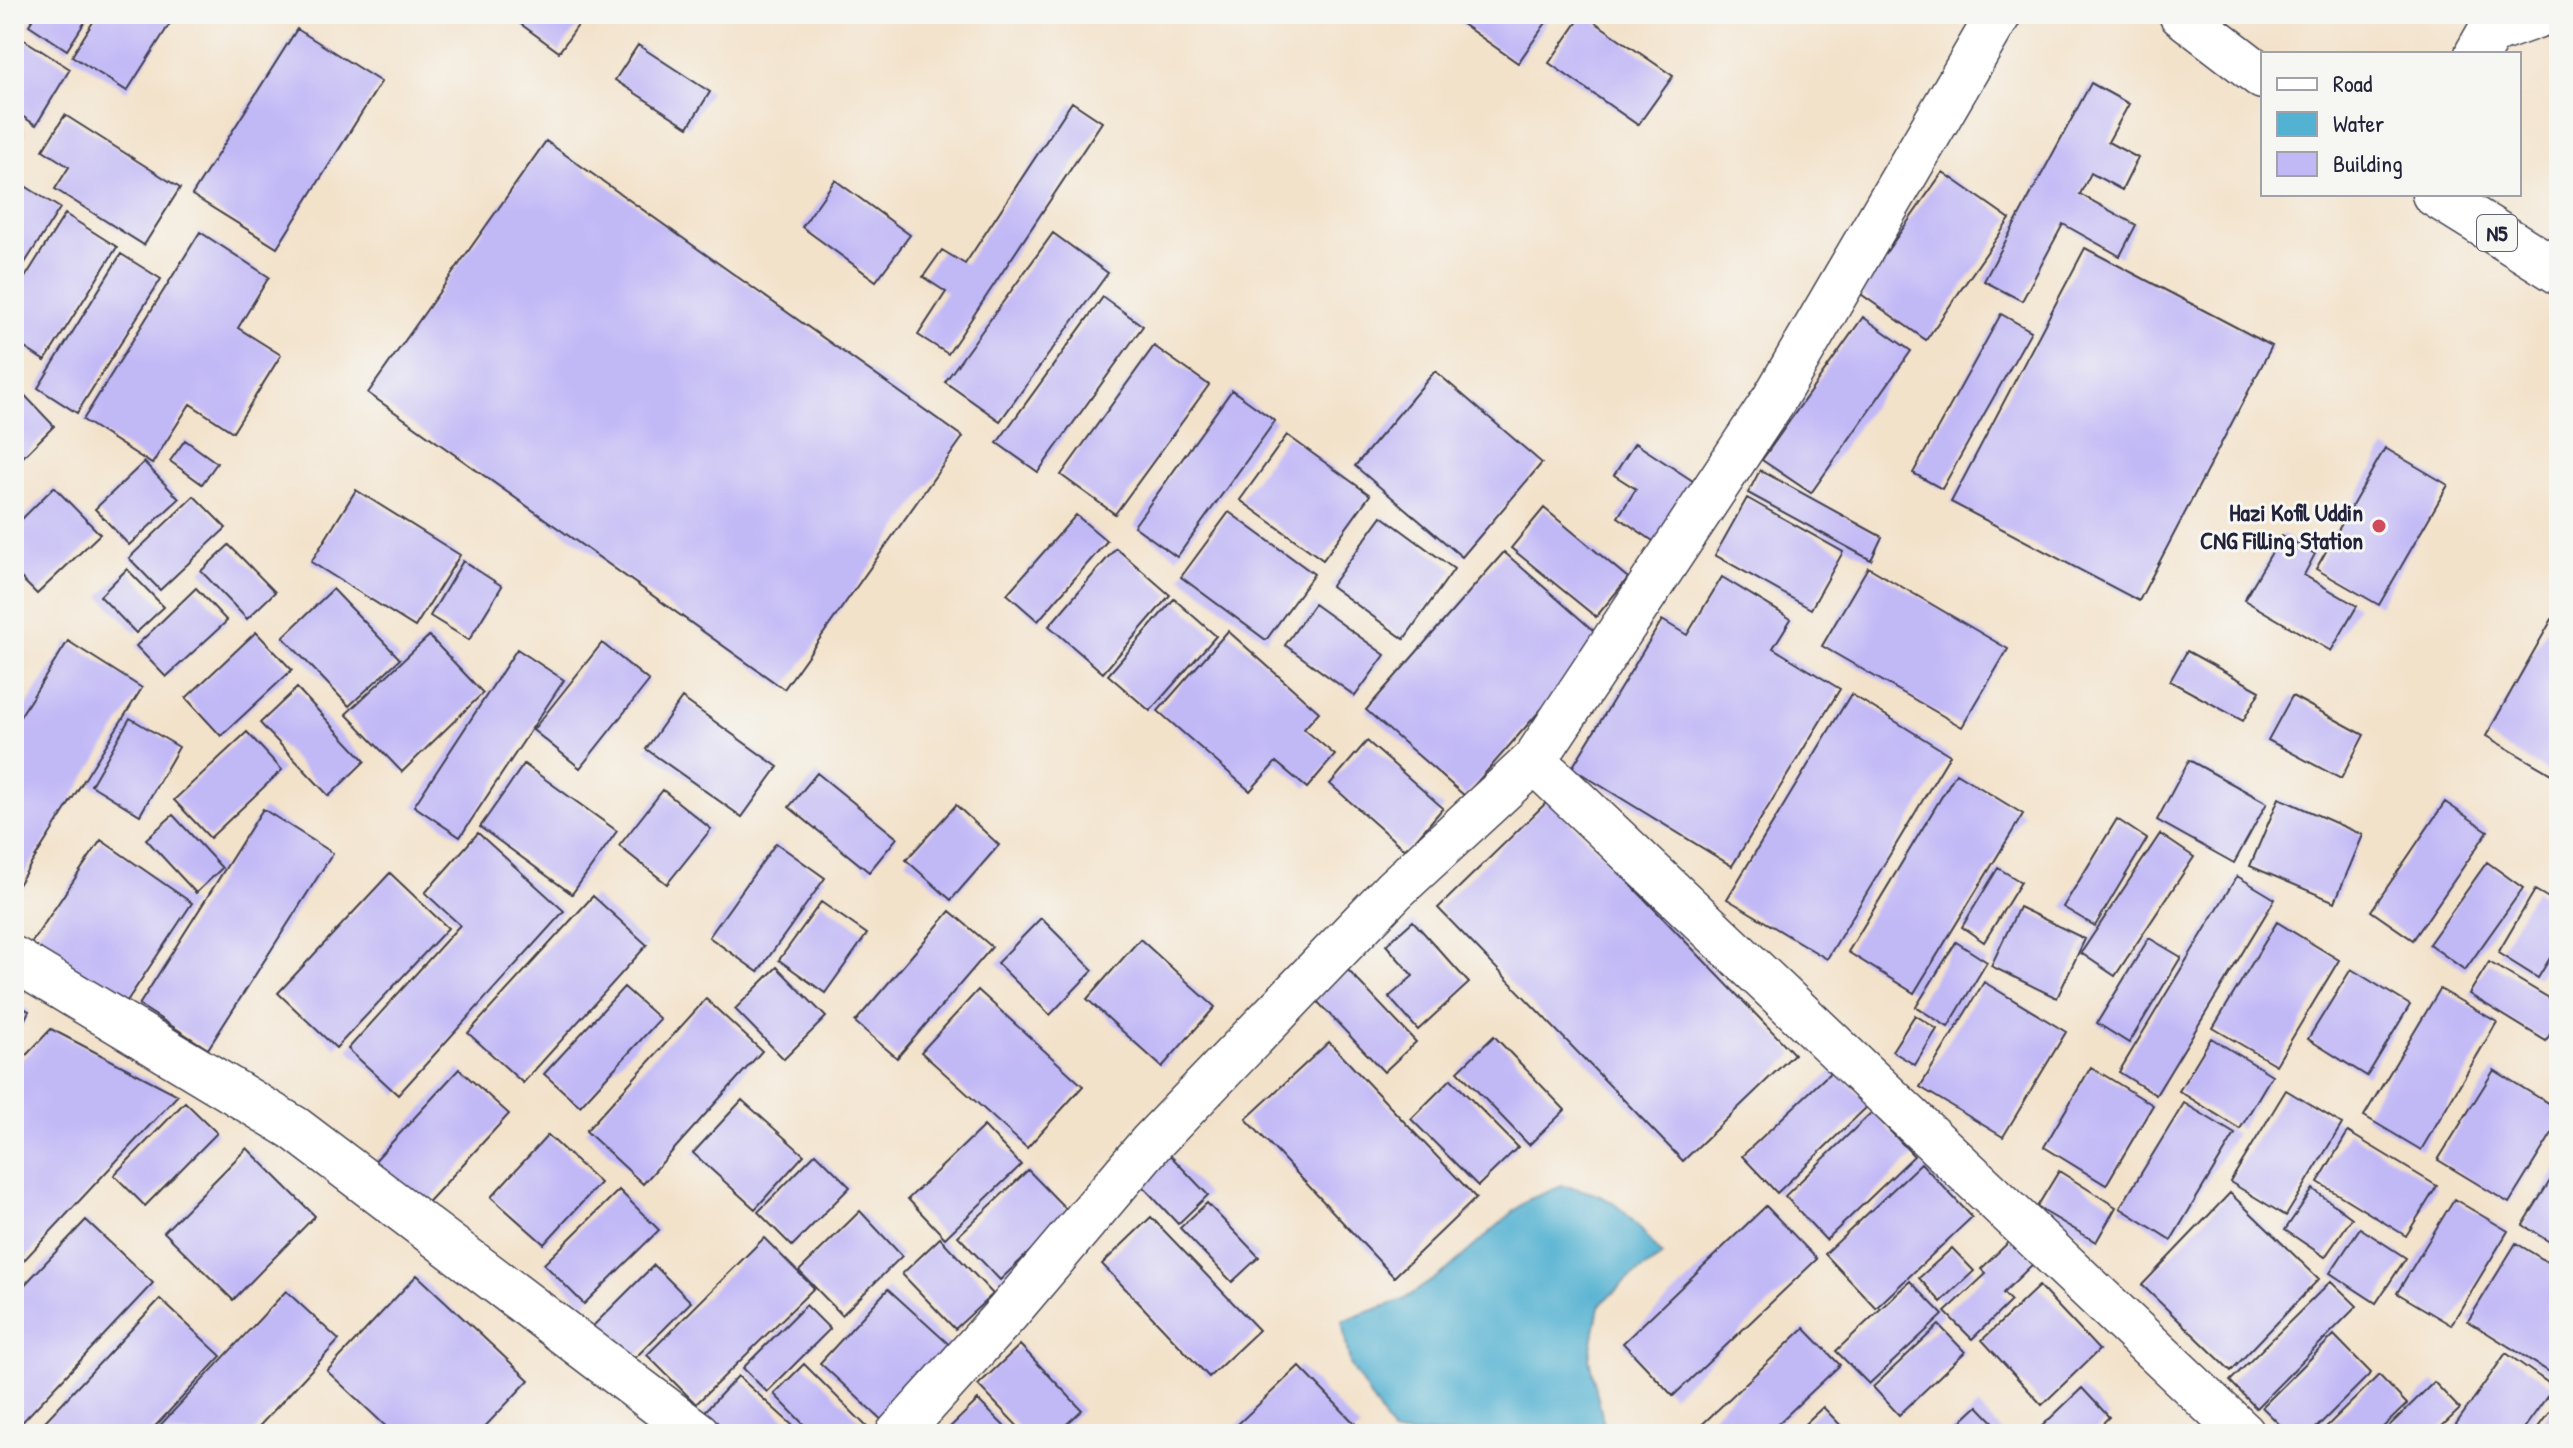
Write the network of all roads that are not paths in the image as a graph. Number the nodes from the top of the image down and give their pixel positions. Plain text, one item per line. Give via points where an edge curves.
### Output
1 (1999, 14) edge
2 (2181, 14) edge
3 (2542, 14) edge
4 (2478, 52) edge
5 (2261, 75) edge
6 (2446, 198) edge
7 (2559, 272) edge
8 (1534, 761) junction
9 (14, 959) edge
10 (698, 1434) edge
11 (898, 1434) edge
12 (2243, 1434) edge

1 - 8 main road via 1773,401
2 - 5 main road
3 - 4 main road via 2489,33
6 - 7 main road, N5
8 - 11 main road via 1394,890 1151,1143
8 - 12 main road
9 - 10 main road via 294,1128

